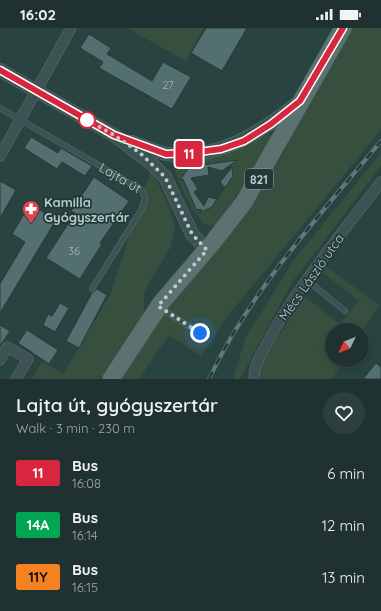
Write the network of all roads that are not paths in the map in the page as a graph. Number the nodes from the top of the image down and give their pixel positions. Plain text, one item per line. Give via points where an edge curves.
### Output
1 (71, 28) edge
2 (343, 28) edge
3 (0, 70) edge
4 (37, 91) junction
5 (300, 101) junction
6 (0, 108) edge
7 (21, 121) junction
8 (114, 135) junction
9 (0, 156) edge
10 (381, 182) edge
11 (207, 250) junction
12 (306, 280) junction
13 (92, 288) dead end
14 (158, 306) junction
15 (345, 311) dead end
16 (200, 333) dead end
17 (0, 360) edge
18 (16, 379) edge
19 (111, 379) edge
20 (254, 379) edge

1 - 4 street
2 - 5 main road, 821
3 - 4 street
4 - 7 street
4 - 8 street
5 - 8 street via 244,141 208,151 166,154
5 - 11 main road, 821 via 248,195
6 - 7 lane, Lajta út
7 - 9 street
7 - 13 lane, Lajta út via 142,190 145,198 143,207
8 - 11 street via 140,153 165,177 192,234
10 - 12 street, Mécs László utca
11 - 14 main road, 821
12 - 15 lane
12 - 20 street, Mécs László utca via 272,334 254,372
14 - 16 lane
14 - 19 main road, 821
17 - 18 street via 8,347 28,359

